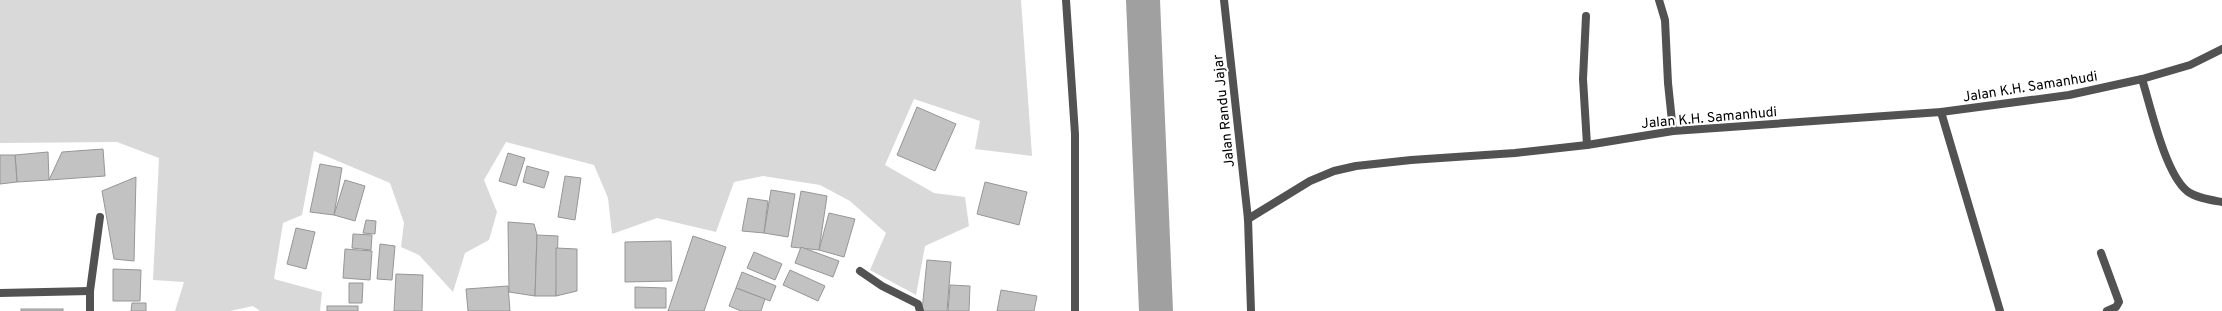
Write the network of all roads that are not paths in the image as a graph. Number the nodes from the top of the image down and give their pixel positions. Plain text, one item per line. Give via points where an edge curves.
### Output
1 (1066, 0) edge
2 (1224, 0) edge
3 (1659, 0) edge
4 (1586, 16) dead end
5 (2222, 49) edge
6 (2142, 79) junction
7 (1941, 112) junction
8 (1673, 131) junction
9 (1587, 145) junction
10 (2222, 202) edge
11 (100, 217) dead end
12 (1248, 219) junction
13 (2101, 253) dead end
14 (860, 271) dead end
15 (90, 291) junction
16 (0, 293) edge
17 (90, 311) edge
18 (920, 311) edge
19 (1075, 311) edge
20 (1252, 311) edge
21 (2000, 311) edge
22 (2107, 311) edge

1 - 19 street via 1075,134
2 - 12 street, Jalan Randu Jajar
3 - 8 street via 1665,20
4 - 9 street via 1583,79
5 - 6 street, Jalan K.H. Samanhudi via 2190,65
6 - 7 street, Jalan K.H. Samanhudi via 2069,95
6 - 10 street via 2168,162 2178,183 2188,192
7 - 8 street, Jalan K.H. Samanhudi
7 - 21 street
8 - 9 street, Jalan K.H. Samanhudi
9 - 12 street, Jalan K.H. Samanhudi via 1411,160 1334,171 1310,180
11 - 15 street
12 - 20 street
13 - 22 street via 2119,302 2116,307
14 - 18 street via 882,286 918,304
15 - 16 street
15 - 17 street

